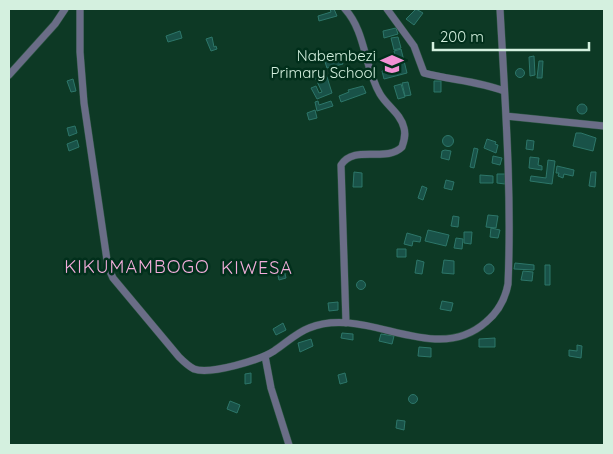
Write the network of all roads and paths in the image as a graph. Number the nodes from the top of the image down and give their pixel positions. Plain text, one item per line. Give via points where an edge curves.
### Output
1 (65, 9) edge
2 (80, 9) edge
3 (345, 9) edge
4 (387, 9) edge
5 (500, 9) edge
6 (9, 75) edge
7 (504, 91) junction
8 (506, 116) junction
9 (604, 126) edge
10 (346, 323) junction
11 (266, 356) junction
12 (289, 445) edge

1 - 6 street
2 - 11 street via 84,103 110,273 179,357 194,369 228,367
3 - 10 street via 357,28 377,89 405,129 402,147 394,154 357,155 344,160 341,165
4 - 7 street via 414,46 424,73 487,84
5 - 7 street
7 - 8 street
8 - 9 street
8 - 10 street via 510,252 506,293 495,314 481,327 445,340
10 - 11 street via 308,328
11 - 12 street via 271,388

